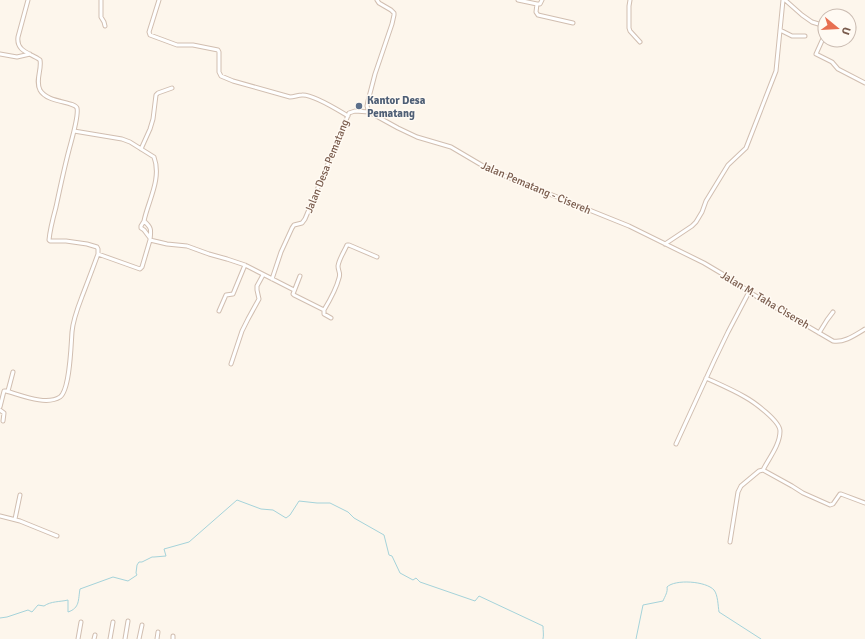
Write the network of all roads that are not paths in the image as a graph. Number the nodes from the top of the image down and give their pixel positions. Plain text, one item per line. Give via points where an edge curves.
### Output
1 (28, 0) edge
2 (101, 0) edge
3 (160, 0) edge
4 (377, 0) edge
5 (518, 0) edge
6 (542, 0) edge
7 (630, 0) edge
8 (784, 0) edge
9 (537, 4) junction
10 (573, 24) dead end
11 (817, 24) edge
12 (105, 26) dead end
13 (780, 30) junction
14 (805, 36) dead end
15 (640, 42) dead end
16 (819, 48) edge
17 (1, 54) edge
18 (30, 54) junction
19 (0, 58) edge
20 (865, 83) edge
21 (172, 88) dead end
22 (369, 112) junction
23 (348, 116) junction
24 (74, 131) junction
25 (141, 149) junction
26 (144, 222) junction
27 (150, 239) junction
28 (665, 244) junction
29 (98, 254) junction
30 (377, 257) dead end
31 (245, 266) junction
32 (262, 275) junction
33 (300, 276) dead end
34 (272, 279) junction
35 (294, 290) junction
36 (749, 292) junction
37 (324, 310) junction
38 (220, 311) dead end
39 (833, 312) dead end
40 (331, 318) dead end
41 (865, 329) edge
42 (819, 333) junction
43 (231, 364) dead end
44 (13, 372) dead end
45 (706, 378) junction
46 (8, 391) junction
47 (0, 407) edge
48 (0, 410) edge
49 (3, 421) dead end
50 (676, 444) dead end
51 (763, 470) junction
52 (20, 495) dead end
53 (865, 503) edge
54 (0, 516) edge
55 (15, 519) junction
56 (57, 536) dead end
57 (730, 542) dead end
58 (81, 622) dead end
59 (113, 622) dead end
60 (128, 622) dead end
61 (142, 625) dead end
62 (158, 632) dead end
63 (95, 635) dead end
64 (78, 639) edge
65 (94, 639) edge
66 (110, 639) edge
67 (125, 639) edge
68 (139, 639) edge
69 (157, 639) edge

1 - 18 street via 18,42 24,51
2 - 12 street via 101,17
3 - 23 street via 148,32 150,35 177,45 218,50 219,72 223,78 290,97 300,94 307,96 320,100
4 - 22 street via 394,12 394,15 368,101
5 - 9 street
6 - 9 street
7 - 15 street via 629,28
8 - 11 street
8 - 13 street
9 - 10 street via 538,15
13 - 14 street via 792,36
13 - 28 street via 776,71 746,148 728,165 696,222
16 - 20 street via 816,54
17 - 18 street via 17,57
17 - 19 street
18 - 24 street via 40,61 38,79 42,93 76,107
21 - 25 street via 156,95 153,119
22 - 23 street, Jalan Desa Pematang via 352,112
22 - 28 street, Jalan Pematang - Cisereh via 417,137 451,147 490,170 629,226
23 - 34 street, Jalan Desa Pematang via 305,219 292,228
24 - 25 street via 122,139
24 - 29 street via 49,240 97,247
25 - 26 street via 154,157 156,174
26 - 27 street via 151,230
26 - 27 street via 141,228
27 - 29 street via 141,268
27 - 31 street via 188,246
28 - 36 street, Jalan M. Taha Cisereh via 708,266
29 - 46 street via 73,322 70,365 63,394 45,400
30 - 37 street via 347,245 338,264 340,276
31 - 32 street
31 - 38 street via 233,294 226,295
32 - 34 street
32 - 43 street via 257,290 258,301 242,331
33 - 35 street
34 - 35 street
35 - 37 street via 295,296
36 - 42 street, Jalan M. Taha Cisereh
36 - 45 street
37 - 40 street via 324,314
39 - 42 street
41 - 42 street, Jalan M. Taha Cisereh via 837,342
44 - 46 street
45 - 50 street
45 - 51 street via 746,398 780,426 778,443
46 - 47 street via 3,392
48 - 49 street via 4,413
51 - 53 street via 830,505 840,494
51 - 57 street via 741,486 738,492
52 - 55 street
54 - 55 street
55 - 56 street
58 - 64 street
59 - 66 street
60 - 67 street
61 - 68 street
62 - 69 street
63 - 65 street

